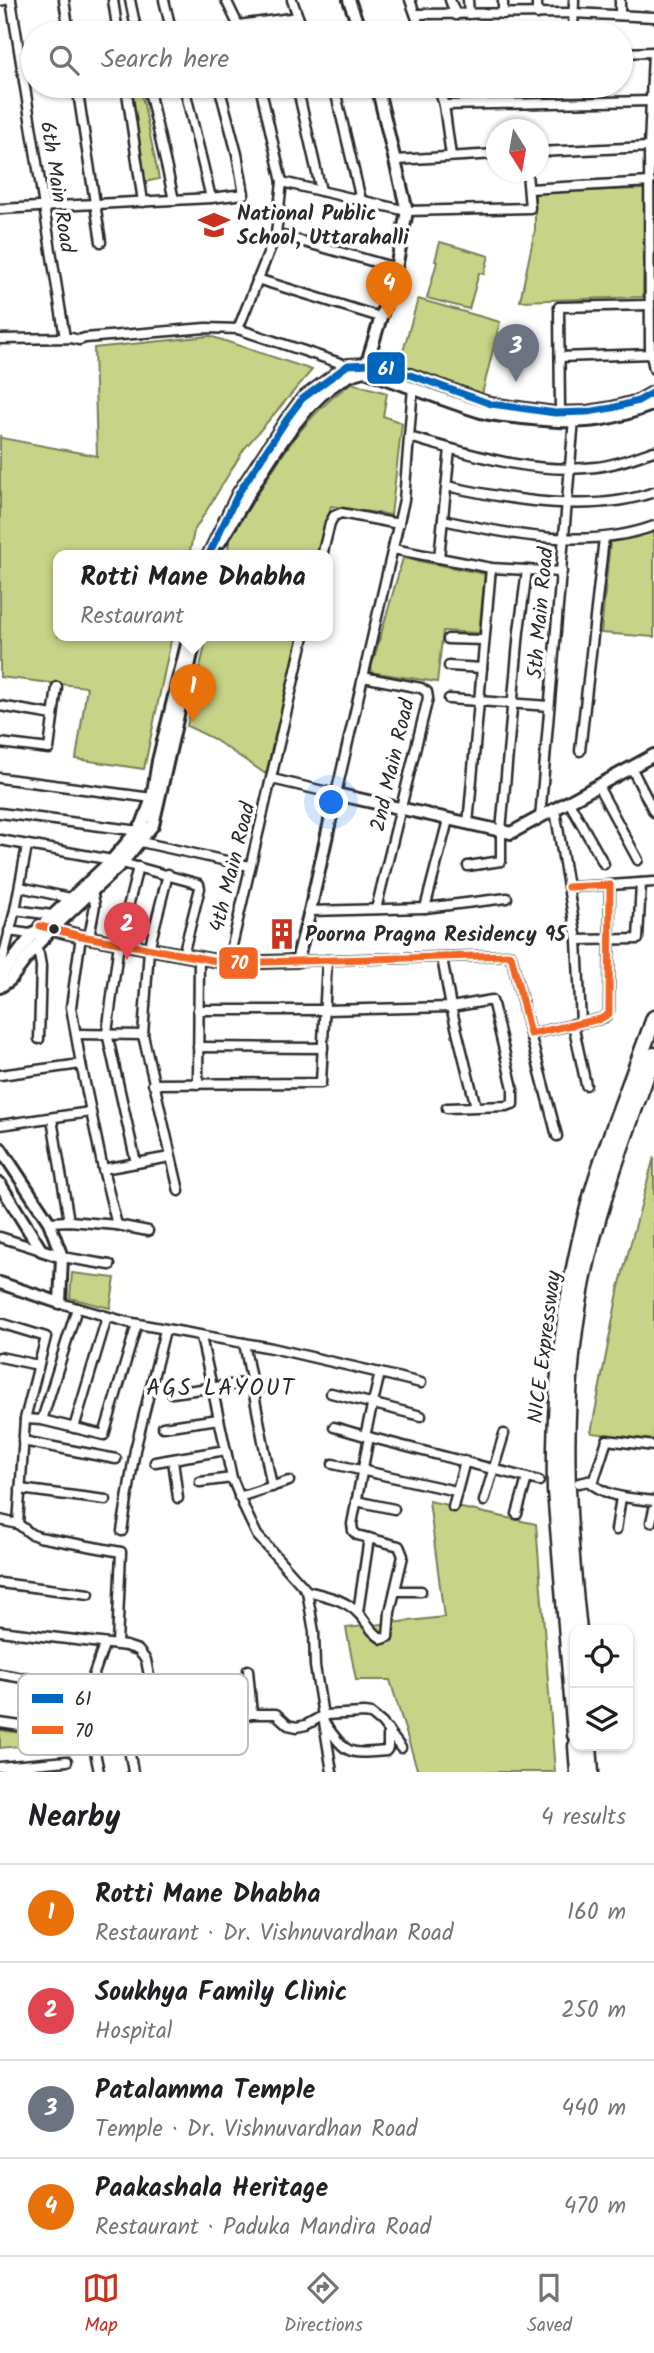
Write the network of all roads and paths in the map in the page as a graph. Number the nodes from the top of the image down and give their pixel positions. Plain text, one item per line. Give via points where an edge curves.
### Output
1 (10, 0) edge
2 (64, 0) edge
3 (113, 0) edge
4 (130, 0) edge
5 (164, 0) edge
6 (226, 0) edge
7 (292, 0) edge
8 (349, 0) edge
9 (410, 0) edge
10 (450, 0) edge
11 (468, 0) edge
12 (503, 0) edge
13 (537, 0) edge
14 (573, 0) edge
15 (620, 0) edge
16 (573, 13) junction
17 (416, 14) junction
18 (469, 14) junction
19 (503, 14) junction
20 (537, 14) junction
21 (456, 15) junction
22 (620, 15) junction
23 (298, 17) junction
24 (654, 17) edge
25 (67, 21) edge
26 (116, 21) edge
27 (134, 21) edge
28 (169, 21) edge
29 (236, 21) edge
30 (279, 21) edge
31 (300, 21) edge
32 (357, 21) edge
33 (418, 21) edge
34 (573, 21) edge
35 (654, 52) edge
36 (633, 53) edge
37 (21, 67) edge
38 (26, 98) edge
39 (79, 98) edge
40 (128, 98) edge
41 (151, 98) edge
42 (187, 98) edge
43 (222, 98) edge
44 (263, 98) edge
45 (300, 98) edge
46 (337, 98) edge
47 (380, 98) edge
48 (442, 98) edge
49 (651, 101) junction
50 (444, 105) junction
51 (649, 147) junction
52 (549, 152) edge
53 (486, 154) edge
54 (451, 156) junction
55 (396, 160) junction
56 (282, 181) junction
57 (528, 182) edge
58 (650, 182) junction
59 (528, 189) junction
60 (321, 191) junction
61 (211, 198) junction
62 (174, 200) junction
63 (361, 200) junction
64 (144, 202) junction
65 (94, 204) junction
66 (44, 207) junction
67 (0, 209) edge
68 (407, 211) junction
69 (276, 234) junction
70 (101, 242) dead end
71 (396, 268) junction
72 (257, 279) junction
73 (650, 305) junction
74 (380, 317) junction
75 (238, 329) junction
76 (68, 338) junction
77 (0, 339) edge
78 (651, 354) junction
79 (560, 357) junction
80 (359, 368) junction
81 (654, 369) edge
82 (413, 387) junction
83 (654, 392) edge
84 (654, 404) edge
85 (560, 413) junction
86 (574, 418) junction
87 (409, 437) junction
88 (450, 449) junction
89 (654, 451) edge
90 (569, 468) junction
91 (447, 486) junction
92 (654, 492) edge
93 (567, 502) junction
94 (443, 520) junction
95 (399, 524) junction
96 (654, 526) edge
97 (564, 537) junction
98 (604, 538) junction
99 (393, 549) junction
100 (211, 550) edge
101 (217, 550) edge
102 (323, 550) edge
103 (439, 558) junction
104 (491, 568) junction
105 (527, 570) junction
106 (562, 572) junction
107 (448, 639) dead end
108 (484, 640) junction
109 (188, 641) edge
110 (196, 641) edge
111 (303, 641) edge
112 (449, 666) dead end
113 (482, 668) junction
114 (363, 677) junction
115 (57, 687) dead end
116 (449, 699) dead end
117 (479, 701) junction
118 (513, 704) junction
119 (0, 706) edge
120 (549, 706) junction
121 (53, 715) junction
122 (0, 743) edge
123 (580, 751) dead end
124 (654, 755) edge
125 (631, 767) junction
126 (0, 778) edge
127 (272, 779) junction
128 (598, 786) junction
129 (336, 794) junction
130 (152, 798) junction
131 (569, 802) junction
132 (401, 809) junction
133 (555, 810) junction
134 (654, 812) edge
135 (0, 813) edge
136 (540, 818) junction
137 (448, 820) junction
138 (468, 824) junction
139 (501, 831) junction
140 (140, 836) junction
141 (0, 840) edge
142 (27, 846) junction
143 (638, 860) dead end
144 (117, 862) junction
145 (604, 864) dead end
146 (249, 866) junction
147 (468, 866) dead end
148 (138, 867) junction
149 (168, 874) junction
150 (654, 882) edge
151 (641, 883) junction
152 (610, 885) junction
153 (20, 887) junction
154 (568, 887) junction
155 (92, 890) junction
156 (70, 898) junction
157 (507, 898) dead end
158 (425, 908) junction
159 (376, 909) junction
160 (15, 910) junction
161 (310, 911) junction
162 (52, 915) junction
163 (9, 931) junction
164 (42, 931) junction
165 (85, 937) junction
166 (608, 939) junction
167 (577, 940) junction
168 (119, 943) junction
169 (35, 947) junction
170 (149, 949) junction
171 (183, 955) junction
172 (199, 957) junction
173 (442, 958) junction
174 (327, 960) junction
175 (297, 961) junction
176 (228, 963) junction
177 (0, 970) edge
178 (0, 977) edge
179 (0, 987) edge
180 (451, 1007) junction
181 (198, 1010) junction
182 (325, 1010) junction
183 (654, 1018) edge
184 (577, 1023) junction
185 (107, 1033) junction
186 (76, 1034) junction
187 (530, 1034) junction
188 (143, 1035) junction
189 (39, 1039) dead end
190 (198, 1047) junction
191 (323, 1048) junction
192 (654, 1055) edge
193 (81, 1064) junction
194 (0, 1075) edge
195 (153, 1084) junction
196 (198, 1084) junction
197 (586, 1085) dead end
198 (476, 1107) junction
199 (447, 1108) dead end
200 (90, 1112) junction
201 (52, 1119) junction
202 (0, 1125) edge
203 (557, 1136) dead end
204 (0, 1148) edge
205 (170, 1157) junction
206 (136, 1163) junction
207 (103, 1169) junction
208 (0, 1184) edge
209 (179, 1191) dead end
210 (4, 1196) edge
211 (69, 1221) junction
212 (49, 1222) junction
213 (117, 1225) junction
214 (148, 1231) dead end
215 (0, 1237) edge
216 (41, 1250) junction
217 (62, 1257) junction
218 (110, 1265) dead end
219 (0, 1283) edge
220 (60, 1303) junction
221 (77, 1308) junction
222 (107, 1317) junction
223 (0, 1323) edge
224 (137, 1324) junction
225 (165, 1330) junction
226 (201, 1337) junction
227 (244, 1343) junction
228 (0, 1357) edge
229 (38, 1365) junction
230 (380, 1373) junction
231 (421, 1382) dead end
232 (252, 1385) junction
233 (274, 1386) dead end
234 (212, 1388) junction
235 (172, 1392) dead end
236 (331, 1393) dead end
237 (372, 1405) junction
238 (421, 1416) dead end
239 (25, 1419) junction
240 (219, 1419) junction
241 (42, 1420) junction
242 (163, 1427) dead end
243 (334, 1427) dead end
244 (74, 1428) junction
245 (504, 1434) dead end
246 (367, 1437) junction
247 (23, 1441) junction
248 (654, 1446) edge
249 (226, 1450) junction
250 (116, 1459) dead end
251 (173, 1460) junction
252 (465, 1461) junction
253 (155, 1462) dead end
254 (332, 1464) dead end
255 (494, 1469) junction
256 (362, 1470) junction
257 (232, 1478) junction
258 (527, 1478) junction
259 (289, 1481) dead end
260 (539, 1481) dead end
261 (200, 1482) dead end
262 (272, 1487) junction
263 (20, 1489) junction
264 (456, 1492) junction
265 (239, 1497) junction
266 (621, 1497) junction
267 (178, 1498) dead end
268 (106, 1500) dead end
269 (356, 1501) junction
270 (485, 1501) dead end
271 (654, 1501) edge
272 (453, 1507) dead end
273 (394, 1509) dead end
274 (654, 1509) edge
275 (517, 1514) dead end
276 (0, 1520) edge
277 (651, 1522) dead end
278 (18, 1524) junction
279 (616, 1530) dead end
280 (122, 1531) dead end
281 (369, 1538) junction
282 (0, 1583) edge
283 (307, 1591) junction
284 (395, 1591) junction
285 (421, 1591) dead end
286 (89, 1594) dead end
287 (358, 1612) junction
288 (571, 1625) edge
289 (570, 1630) edge
290 (0, 1632) edge
291 (104, 1644) junction
292 (117, 1644) junction
293 (248, 1670) dead end
294 (0, 1674) edge
295 (94, 1674) edge
296 (149, 1674) edge
297 (18, 1677) edge
298 (253, 1714) junction
299 (248, 1715) edge
300 (324, 1719) junction
301 (0, 1723) edge
302 (18, 1726) edge
303 (387, 1730) junction
304 (401, 1748) dead end
305 (576, 1751) edge
306 (590, 1751) edge
307 (67, 1761) dead end
308 (57, 1762) junction
309 (0, 1767) edge
310 (23, 1768) edge
311 (58, 1772) edge
312 (332, 1772) edge
313 (578, 1772) edge
314 (592, 1772) edge

1 - 37 street, 6th Main Road
2 - 25 street
3 - 26 street
4 - 27 street
5 - 28 street
6 - 29 street
7 - 23 street
8 - 32 main road
9 - 17 street
10 - 21 street
11 - 18 street
12 - 19 street
13 - 20 street
14 - 16 street
15 - 22 street
16 - 20 street
16 - 22 street
16 - 34 street
17 - 21 street
17 - 33 street
18 - 19 street
18 - 21 street
19 - 20 street
22 - 24 street
23 - 30 street
23 - 31 street
35 - 36 street
35 - 49 street
38 - 66 street, 6th Main Road
39 - 65 street
40 - 64 street
41 - 62 street
42 - 61 street
43 - 61 street via 246,193
44 - 56 street
45 - 60 street
46 - 63 street
47 - 55 main road
48 - 50 street
49 - 50 street
49 - 51 street
50 - 54 street
51 - 52 street
51 - 58 street
53 - 54 street
54 - 55 street
55 - 68 main road
56 - 60 street
56 - 69 street
57 - 59 street
58 - 59 street
58 - 73 street
59 - 68 street via 530,208
60 - 63 street
61 - 62 street
62 - 64 street
63 - 68 street
64 - 65 street
65 - 66 street
65 - 70 street
66 - 67 street
66 - 76 street, 6th Main Road
68 - 71 main road
69 - 71 street
69 - 72 street
71 - 74 main road
72 - 74 street
72 - 75 street
73 - 78 street
73 - 79 street via 559,307
74 - 80 main road
75 - 76 street
75 - 80 street
76 - 77 street
78 - 79 street
78 - 81 street
79 - 85 street
80 - 82 main road
80 - 85 main road via 402,372 491,404
80 - 100 main road via 302,399 238,494
80 - 101 main road via 306,409
82 - 86 main road via 483,413
82 - 87 street
83 - 86 main road via 638,401
84 - 86 main road via 625,415
85 - 86 main road
86 - 90 street, 5th Main Road
87 - 88 street
87 - 95 street
88 - 90 street via 500,463
88 - 91 street
89 - 90 street via 597,467
90 - 93 street, 5th Main Road
91 - 93 street
91 - 94 street
92 - 93 street via 624,501
93 - 97 street, 5th Main Road
94 - 97 street
94 - 103 street
95 - 99 street
95 - 102 street via 341,513 330,523
96 - 98 street
97 - 98 street
97 - 106 street, 5th Main Road
98 - 123 street
99 - 103 street
99 - 114 street
103 - 104 street
104 - 105 street
104 - 108 street
105 - 106 street
105 - 118 street
106 - 120 street, 5th Main Road
107 - 108 street
108 - 113 street
109 - 130 main road
110 - 140 main road via 153,825
111 - 127 street, 4th Main Road
112 - 113 street
113 - 117 street
114 - 129 street
114 - 132 street, 2nd Main Road via 426,691
115 - 121 street
116 - 117 street
117 - 118 street
117 - 138 street
118 - 120 street
118 - 139 street
119 - 121 street
120 - 136 street, 5th Main Road
121 - 122 street via 49,749
124 - 125 main road
125 - 128 main road
125 - 134 street
126 - 130 street
127 - 129 street
127 - 146 street, 4th Main Road
128 - 131 main road
128 - 143 street
129 - 132 main road
129 - 161 main road
130 - 140 main road
131 - 133 main road
131 - 145 street
132 - 137 main road
132 - 159 street, 2nd Main Road
133 - 136 main road
133 - 154 street
135 - 140 street
136 - 139 main road via 511,833
137 - 138 main road
137 - 158 street
138 - 139 main road
139 - 147 street via 501,861
140 - 144 main road
140 - 146 street
141 - 142 street
142 - 144 street
142 - 153 street
144 - 148 street
144 - 155 main road
144 - 156 main road
146 - 176 street, 4th Main Road
148 - 149 street
148 - 168 street
149 - 170 street
149 - 171 street via 195,881 200,888
150 - 151 street
151 - 152 street
151 - 166 street via 638,939
152 - 154 street
152 - 166 street
153 - 156 street
153 - 160 street
154 - 167 street
155 - 164 main road
155 - 165 street via 95,905
156 - 162 main road
157 - 158 street
158 - 159 street
159 - 161 street
160 - 162 street
160 - 163 street
161 - 175 main road
162 - 164 main road
163 - 164 street
163 - 177 street
164 - 165 main road
164 - 169 main road
164 - 178 main road
165 - 168 main road
165 - 186 street via 71,1007
166 - 167 street
166 - 184 street via 609,1014
167 - 184 street
168 - 170 main road
168 - 185 street
169 - 179 main road
169 - 189 street via 41,966
170 - 171 main road
170 - 188 street
171 - 172 main road
172 - 176 main road
172 - 181 street
173 - 174 street
173 - 180 street
173 - 187 street via 511,954
174 - 175 street
174 - 182 street
175 - 176 main road
180 - 182 street
180 - 198 street
180 - 198 street via 492,1000 513,1104
181 - 182 street
181 - 190 street
182 - 191 street
183 - 289 highway, NICE Expressway via 591,1198 562,1334 555,1465 559,1550
184 - 187 street
184 - 197 street
185 - 186 street
185 - 188 street
185 - 206 street
186 - 193 street
187 - 203 street
188 - 195 street
190 - 191 street
190 - 196 street
191 - 196 street via 321,1083
192 - 288 highway, NICE Expressway via 603,1201 574,1335 566,1465
193 - 194 street
193 - 200 street
195 - 196 street
195 - 205 street
198 - 199 street
200 - 201 street
200 - 207 street
201 - 202 street
201 - 211 street
204 - 212 main road
205 - 206 street
205 - 209 street
206 - 207 street
207 - 213 street
208 - 210 main road
210 - 216 main road
211 - 212 street
211 - 213 street
212 - 217 main road
213 - 214 street
215 - 216 street
216 - 217 main road
217 - 218 street
217 - 220 main road
219 - 220 main road
220 - 221 street
221 - 222 street
221 - 241 street
222 - 224 street
222 - 244 street
223 - 229 street via 46,1337
224 - 225 street
224 - 244 street via 104,1435
225 - 226 street
225 - 280 street via 135,1450
226 - 227 street
226 - 234 street
227 - 230 street
227 - 232 street
228 - 229 street
229 - 239 street
230 - 231 street
230 - 237 street
232 - 233 street
232 - 234 street
232 - 262 street
234 - 235 street
234 - 240 street
236 - 237 street
237 - 238 street
237 - 246 street
239 - 241 street
239 - 247 street
240 - 242 street
240 - 249 street
241 - 244 street
243 - 246 street
245 - 255 street
246 - 252 street
246 - 256 street
247 - 250 street
247 - 263 street
248 - 266 street via 607,1440 594,1480 584,1482
249 - 251 street
249 - 257 street
251 - 253 street
251 - 267 street
252 - 255 street
252 - 264 street
254 - 256 street
255 - 258 street
255 - 270 street
256 - 264 street
256 - 269 street
257 - 261 street
257 - 265 street
258 - 260 street
258 - 275 street
259 - 262 street
262 - 265 street
263 - 268 street
263 - 278 street
264 - 272 street
265 - 283 street via 257,1535
266 - 271 street
266 - 279 street
269 - 273 street
269 - 281 street via 353,1531
274 - 277 street
276 - 278 street
278 - 292 street via 39,1538 121,1552
281 - 284 street via 402,1550
281 - 287 street
282 - 286 street
283 - 287 street via 334,1597
283 - 300 street
284 - 285 street
284 - 287 street via 388,1637 377,1637
290 - 291 street
291 - 292 street
291 - 295 street
292 - 296 street via 138,1650
293 - 298 street
294 - 297 street
298 - 299 street
298 - 300 street via 275,1714 297,1727
300 - 303 street via 371,1714
300 - 303 street via 349,1752 386,1751
300 - 312 street
301 - 302 street
303 - 304 street
305 - 313 highway
306 - 314 highway
307 - 308 street
308 - 310 street
308 - 311 street
309 - 310 street

